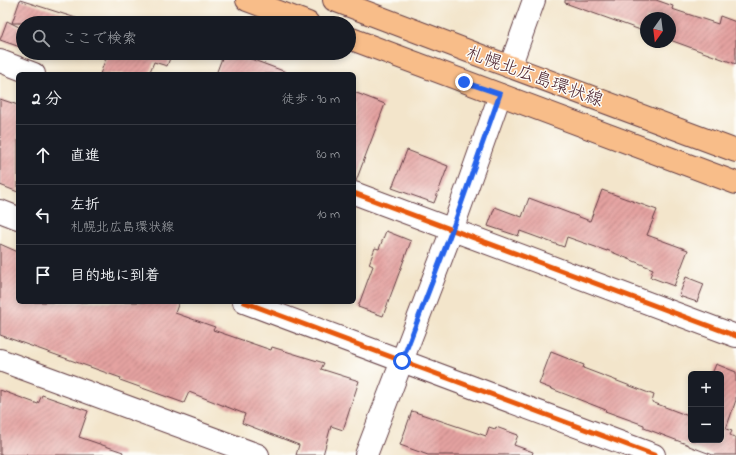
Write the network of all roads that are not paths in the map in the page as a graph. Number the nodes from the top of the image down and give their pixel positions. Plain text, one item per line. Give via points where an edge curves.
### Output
1 (247, 0) edge
2 (334, 0) edge
3 (534, 0) edge
4 (289, 16) edge
5 (356, 41) edge
6 (0, 61) edge
7 (510, 67) junction
8 (29, 72) edge
9 (500, 94) junction
10 (736, 151) edge
11 (736, 183) edge
12 (356, 194) edge
13 (0, 211) edge
14 (16, 217) edge
15 (452, 230) junction
16 (249, 304) edge
17 (736, 336) edge
18 (0, 360) edge
19 (402, 361) junction
20 (258, 455) edge
21 (366, 455) edge
22 (654, 455) edge

1 - 4 main road
2 - 7 main road, 札幌北広島環状線
3 - 7 street
5 - 9 main road, 札幌北広島環状線
6 - 8 street
7 - 10 main road, 札幌北広島環状線
9 - 11 main road, 札幌北広島環状線
9 - 15 street
12 - 15 street
13 - 14 street
15 - 17 street
15 - 19 street
16 - 19 street
18 - 20 street
19 - 21 street
19 - 22 street

